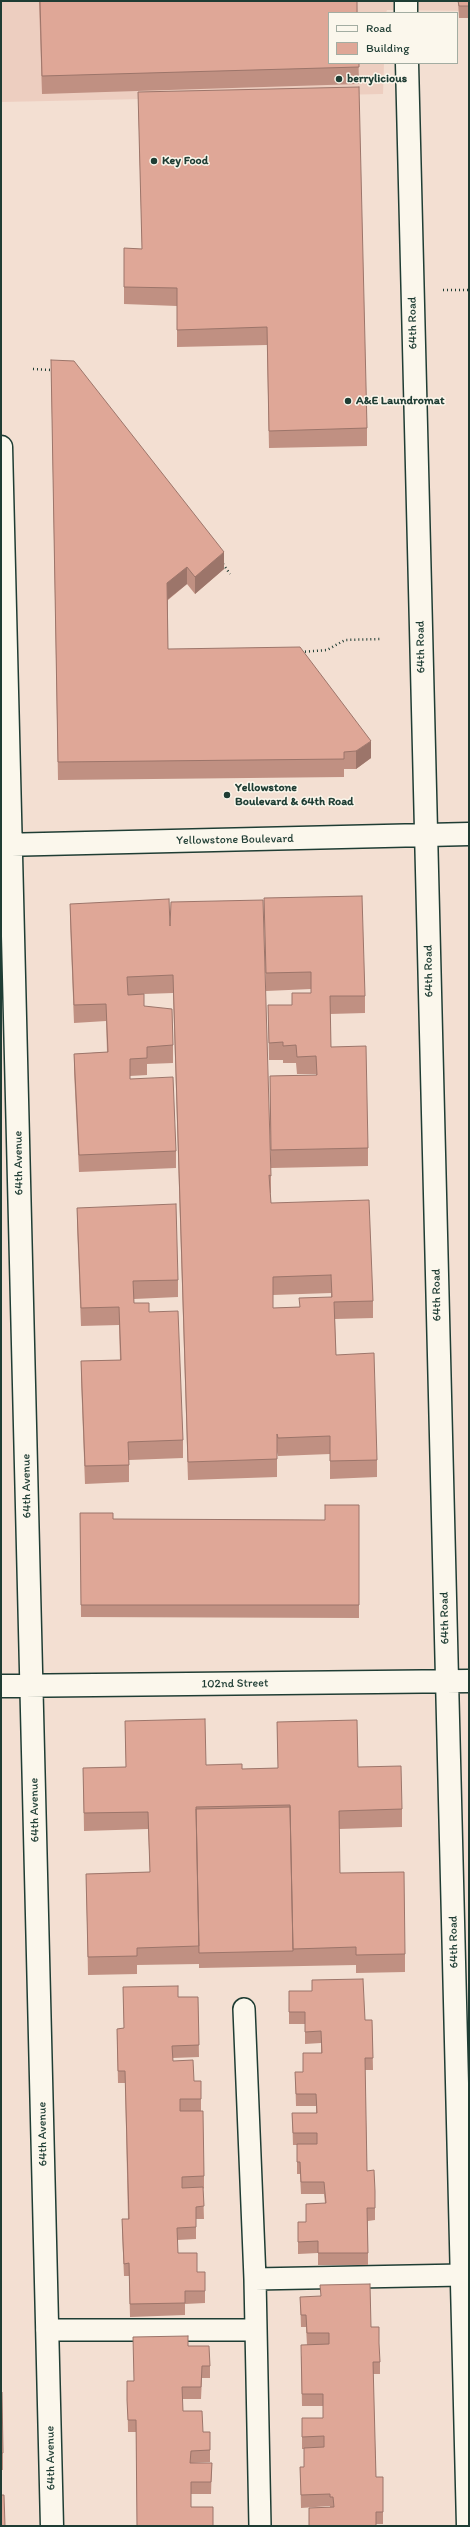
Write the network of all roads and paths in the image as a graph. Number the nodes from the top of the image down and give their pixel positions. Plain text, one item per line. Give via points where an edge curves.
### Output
1 (406, 1) edge
2 (406, 12) edge
3 (407, 64) edge
4 (33, 369) dead end
5 (54, 371) edge
6 (1, 447) edge
7 (220, 561) edge
8 (3, 570) edge
9 (230, 574) dead end
10 (380, 639) dead end
11 (293, 653) edge
12 (469, 834) edge
13 (426, 835) junction
14 (6, 845) edge
15 (469, 1681) edge
16 (447, 1683) junction
17 (1, 1686) edge
18 (32, 1686) junction
19 (244, 2009) dead end
20 (462, 2275) junction
21 (255, 2279) junction
22 (466, 2323) edge
23 (47, 2330) junction
24 (256, 2330) junction
25 (52, 2526) edge
26 (260, 2526) edge
27 (468, 2526) edge

1 - 2 street
3 - 13 street, 64th Road
4 - 5 path
6 - 8 street, 64th Avenue
7 - 9 path
8 - 14 street, 64th Avenue
10 - 11 path via 345,640 327,650
12 - 13 street, Yellowstone Boulevard
13 - 14 street, Yellowstone Boulevard
13 - 16 street, 64th Road
14 - 18 street, 64th Avenue
15 - 16 street, 102nd Street
16 - 18 street, 102nd Street
16 - 20 street, 64th Road
17 - 18 street, 102nd Street
18 - 23 street, 64th Avenue
19 - 21 lane
20 - 21 lane
20 - 22 street, 64th Road
21 - 24 lane
22 - 27 street, 64th Road
23 - 24 lane
23 - 25 street, 64th Avenue
24 - 26 lane

